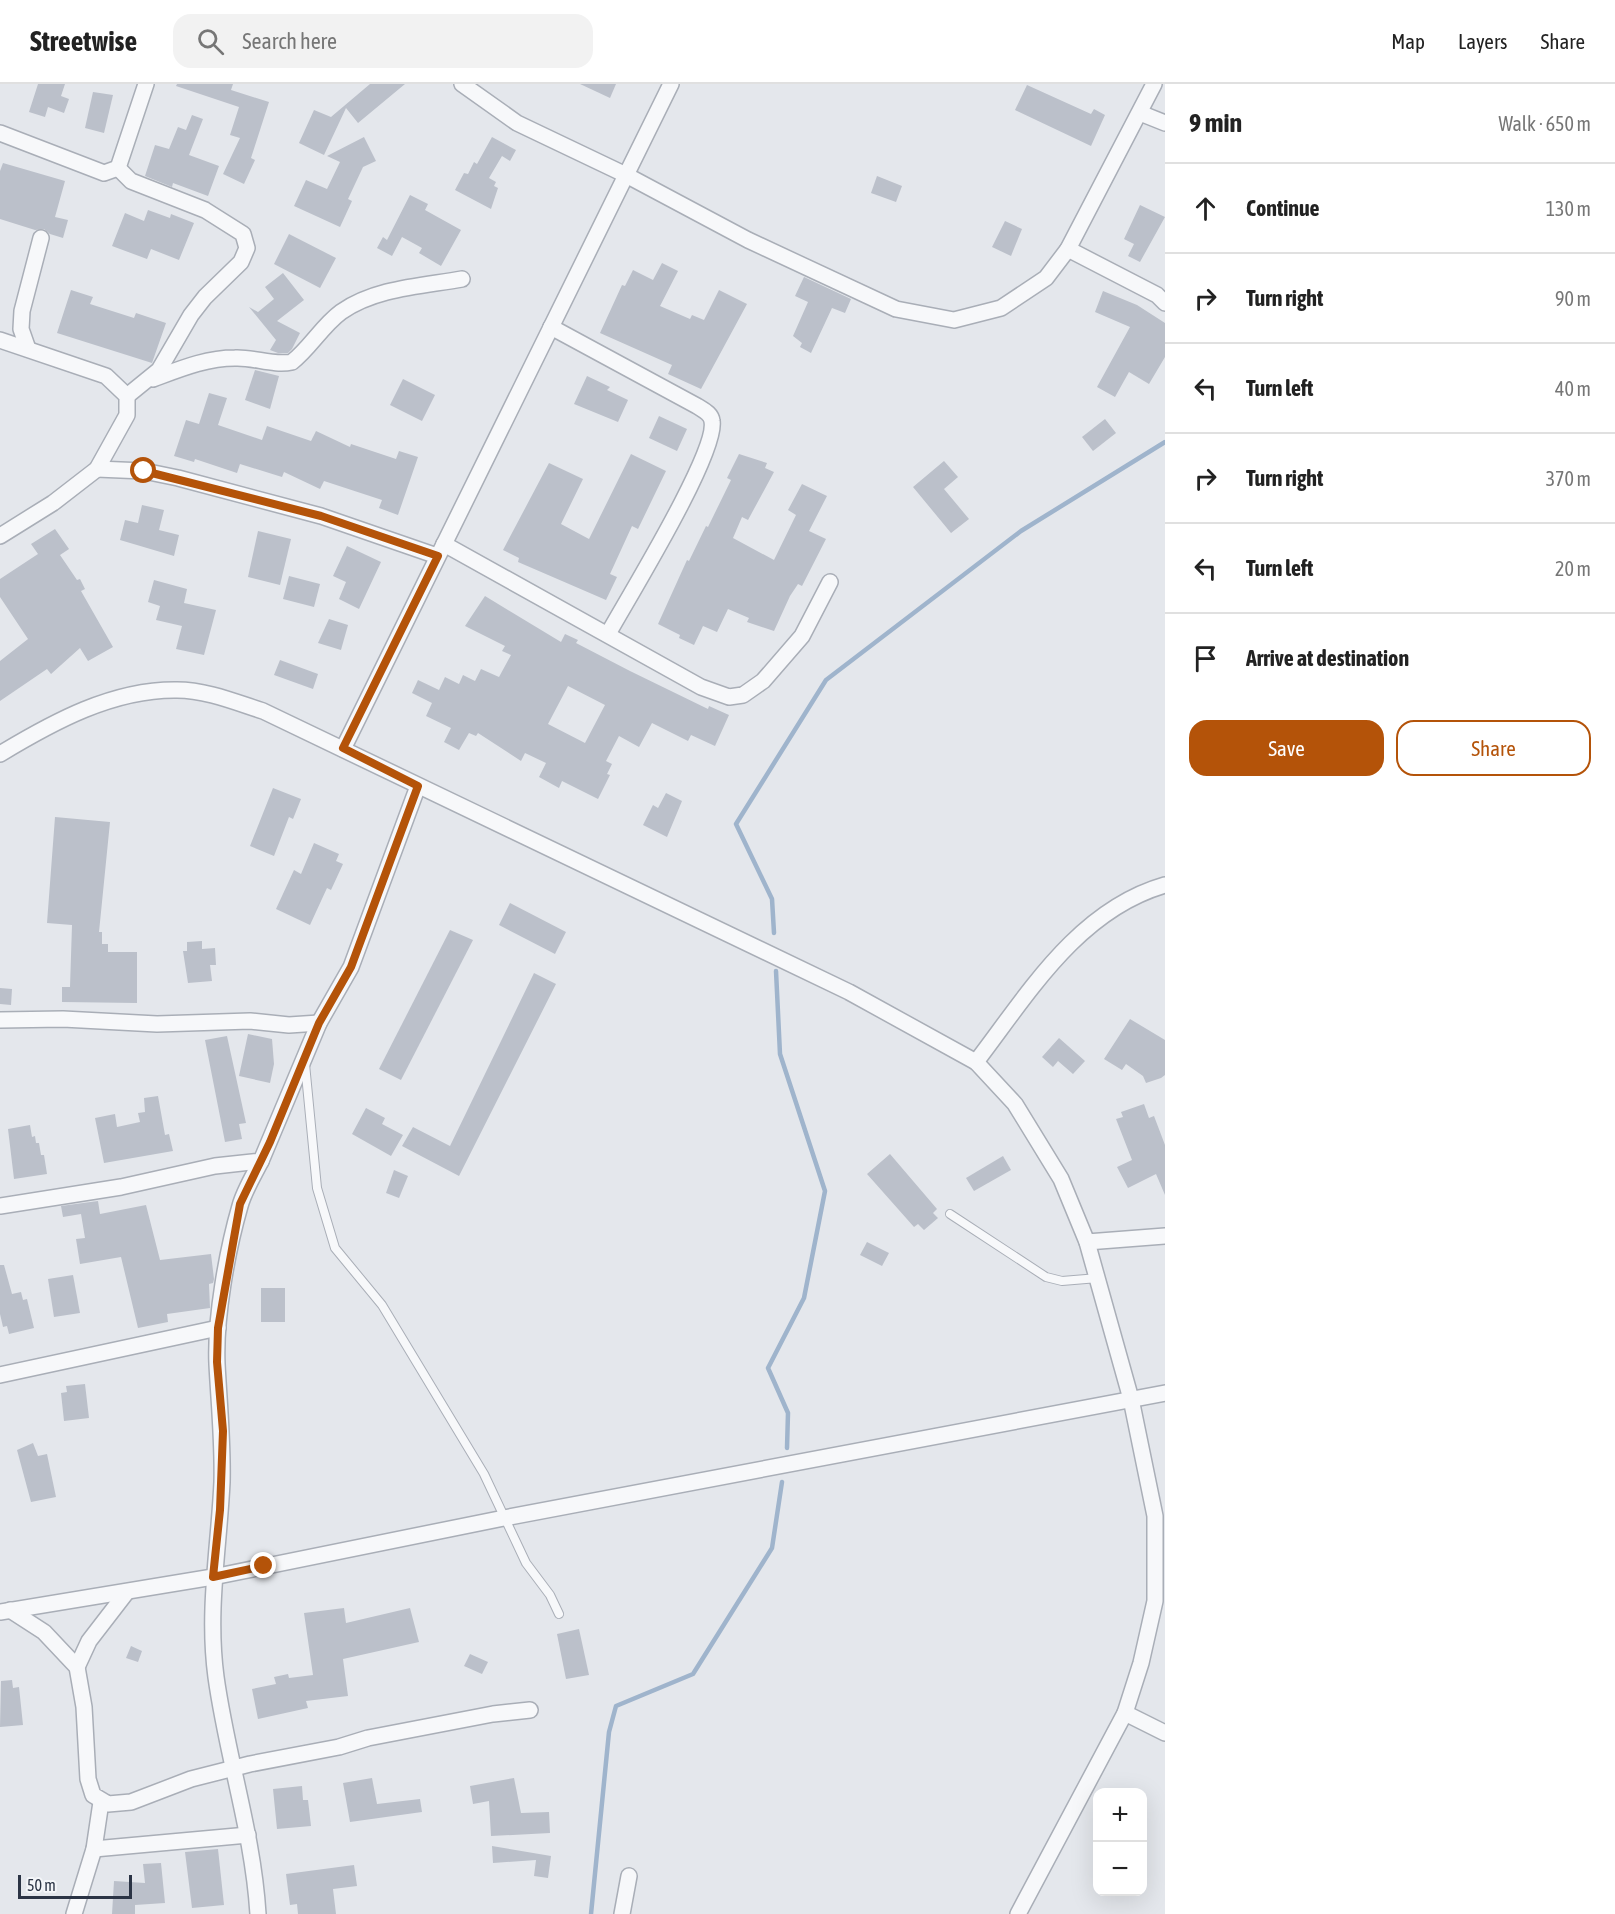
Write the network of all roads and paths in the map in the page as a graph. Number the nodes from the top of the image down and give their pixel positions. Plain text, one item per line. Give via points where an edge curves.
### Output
1 (146, 84) edge
2 (462, 84) edge
3 (671, 84) edge
4 (1154, 84) edge
5 (1140, 113) junction
6 (1165, 123) edge
7 (0, 134) edge
8 (118, 168) junction
9 (626, 175) junction
10 (40, 238) dead end
11 (1068, 249) junction
12 (462, 279) dead end
13 (1165, 303) edge
14 (552, 327) junction
15 (0, 340) edge
16 (28, 349) junction
17 (149, 380) junction
18 (127, 396) junction
19 (97, 470) junction
20 (0, 536) edge
21 (441, 550) junction
22 (830, 582) dead end
23 (608, 634) junction
24 (343, 748) junction
25 (0, 754) edge
26 (418, 786) junction
27 (1165, 885) edge
28 (0, 1020) edge
29 (319, 1023) junction
30 (305, 1056) junction
31 (976, 1062) junction
32 (261, 1161) junction
33 (0, 1206) edge
34 (950, 1214) dead end
35 (1165, 1236) edge
36 (1087, 1242) junction
37 (1098, 1278) junction
38 (218, 1328) junction
39 (0, 1375) edge
40 (1165, 1393) edge
41 (1131, 1399) junction
42 (1160, 1515) edge
43 (504, 1518) junction
44 (213, 1577) junction
45 (126, 1593) junction
46 (5, 1611) edge
47 (559, 1614) dead end
48 (77, 1667) junction
49 (530, 1710) dead end
50 (1125, 1713) junction
51 (1165, 1732) edge
52 (234, 1770) junction
53 (101, 1802) junction
54 (248, 1835) junction
55 (94, 1850) junction
56 (629, 1876) dead end
57 (74, 1914) edge
58 (258, 1914) edge
59 (622, 1914) edge
60 (1018, 1914) edge

1 - 8 street
2 - 9 street via 517,123
3 - 9 street
4 - 5 street
5 - 6 street
5 - 11 street
7 - 8 street via 104,173
8 - 17 street via 131,181 205,210 243,234 247,248 241,262 191,315 163,364
9 - 11 street via 748,240 896,309 954,320 1001,308 1046,278
9 - 14 street
10 - 16 street via 22,311 21,329
11 - 13 street via 1157,295
12 - 17 street via 378,294 360,301 340,313 292,362 236,358 202,362
14 - 21 street
14 - 23 street via 697,406 710,414 713,423 699,472
15 - 16 street
16 - 18 street via 106,376
17 - 18 street
18 - 19 street via 127,415
19 - 20 street
19 - 21 street via 144,471 178,478
21 - 23 street
21 - 24 street
22 - 23 street via 802,636 763,681 744,695 729,697 701,687
24 - 25 street via 263,711 221,697 178,690 139,694 59,719
24 - 26 street
26 - 29 street via 351,967
26 - 31 street via 849,992
27 - 31 street via 1112,908 1072,941
28 - 29 street
29 - 30 street
30 - 32 street
30 - 43 lane via 317,1188 335,1248 382,1305 484,1474
31 - 36 street via 1015,1104 1044,1151 1061,1179
32 - 33 street
32 - 38 street via 240,1204
34 - 37 lane via 1046,1277 1062,1281
35 - 36 street
36 - 37 street
37 - 41 street
38 - 39 street
38 - 44 street via 223,1441
40 - 41 street
41 - 42 street
41 - 43 street
42 - 50 street via 1155,1601
43 - 44 street
43 - 47 lane via 526,1563
44 - 45 street
44 - 52 street via 215,1674
45 - 46 street
45 - 48 street via 89,1641
46 - 48 street via 44,1632
48 - 53 street via 84,1707 88,1779 93,1795
49 - 52 street via 368,1738
50 - 51 street
50 - 60 street
52 - 53 street via 191,1779 131,1802
52 - 54 street
53 - 55 street
54 - 55 street
54 - 58 street
55 - 57 street
56 - 59 street

